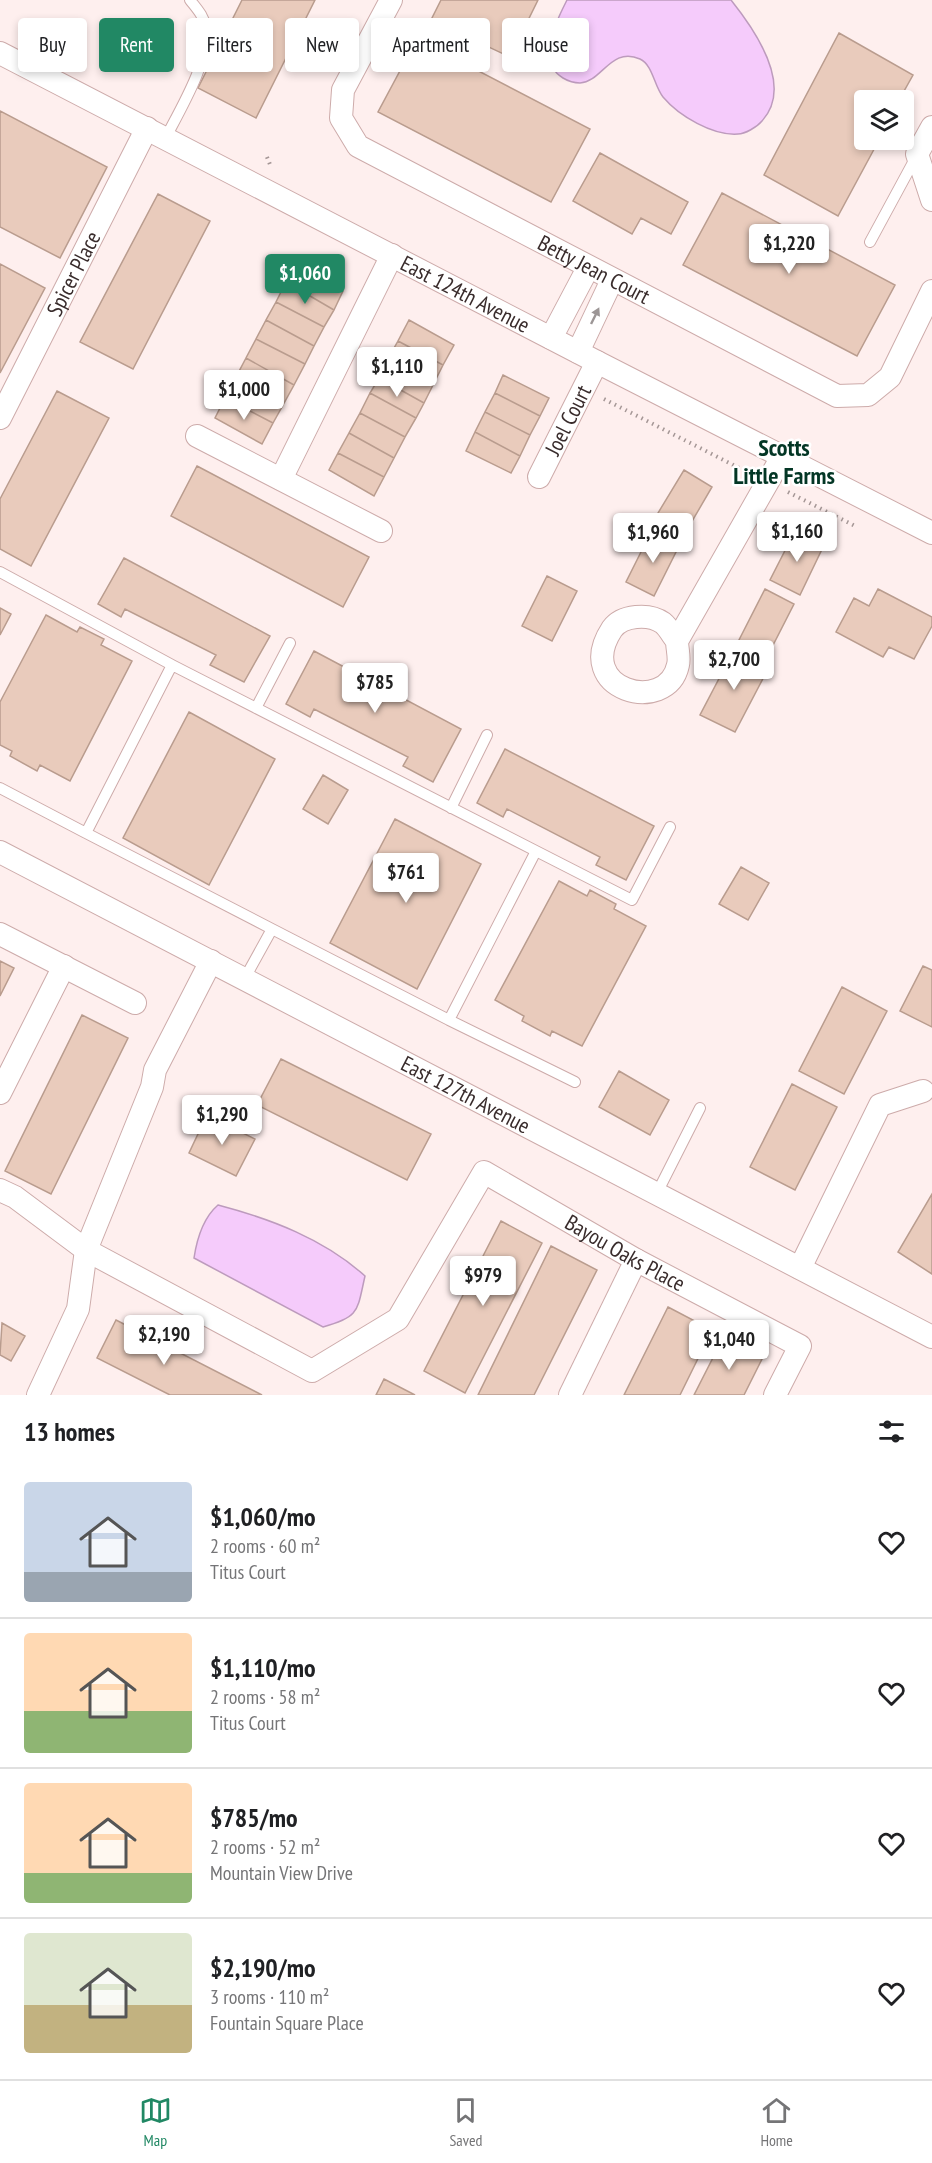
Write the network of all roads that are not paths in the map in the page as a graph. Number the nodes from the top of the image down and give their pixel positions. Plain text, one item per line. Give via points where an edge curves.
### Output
1 (190, 0) edge
2 (391, 0) edge
3 (0, 53) edge
4 (932, 127) edge
5 (157, 132) junction
6 (917, 154) junction
7 (932, 200) edge
8 (870, 242) dead end
9 (392, 255) junction
10 (588, 268) junction
11 (612, 280) junction
12 (932, 291) edge
13 (551, 338) junction
14 (587, 357) junction
15 (0, 418) edge
16 (197, 436) dead end
17 (783, 455) junction
18 (539, 477) dead end
19 (281, 479) junction
20 (381, 531) dead end
21 (932, 532) edge
22 (0, 572) edge
23 (677, 641) dead end
24 (290, 643) dead end
25 (172, 665) junction
26 (256, 708) junction
27 (487, 735) dead end
28 (0, 788) edge
29 (451, 808) junction
30 (670, 827) dead end
31 (86, 833) junction
32 (536, 851) junction
33 (0, 852) edge
34 (272, 929) junction
35 (0, 934) edge
36 (211, 961) junction
37 (64, 966) junction
38 (245, 978) junction
39 (135, 1004) dead end
40 (449, 1020) junction
41 (575, 1082) dead end
42 (923, 1091) dead end
43 (0, 1093) edge
44 (700, 1108) dead end
45 (0, 1190) edge
46 (657, 1193) junction
47 (86, 1250) junction
48 (636, 1260) junction
49 (800, 1268) junction
50 (932, 1337) edge
51 (38, 1395) edge
52 (570, 1395) edge
53 (775, 1395) edge

1 - 5 lane via 202,15 207,31 199,72
2 - 10 street, Betty Jean Court via 343,90 341,118 358,146
3 - 5 street, East 124th Avenue
4 - 6 street
5 - 9 street, East 124th Avenue
5 - 15 street, Spicer Place
6 - 7 street
6 - 8 lane
9 - 13 street, East 124th Avenue
9 - 19 street
10 - 11 street, Betty Jean Court
10 - 13 street
11 - 12 street, Betty Jean Court via 837,396 868,395 890,377
14 -> 11 street, Joel Court
13 - 14 street, East 124th Avenue
14 - 17 street, East 124th Avenue
14 - 18 street, Joel Court
16 - 19 street
17 - 21 street, East 124th Avenue
17 - 23 street
19 - 20 street
22 - 25 lane
24 - 26 lane
25 - 26 lane
25 - 31 lane
26 - 29 lane
27 - 29 lane
28 - 31 lane
29 - 32 lane
30 - 32 lane via 632,900
31 - 34 lane
32 - 40 lane
33 - 36 street, East 127th Avenue
34 - 38 lane
34 - 40 lane
35 - 37 street
36 - 38 street, East 127th Avenue
36 - 47 street via 155,1070 152,1087
37 - 39 street
37 - 43 street
38 - 46 street, East 127th Avenue
40 - 41 lane
42 - 49 street via 880,1105
44 - 46 lane
45 - 47 street
46 - 49 street, East 127th Avenue
47 - 48 street, Bayou Oaks Place via 312,1371 398,1319 484,1172
47 - 51 street via 78,1309
48 - 52 street
48 - 53 street, Bayou Oaks Place via 800,1346
49 - 50 street, East 127th Avenue

